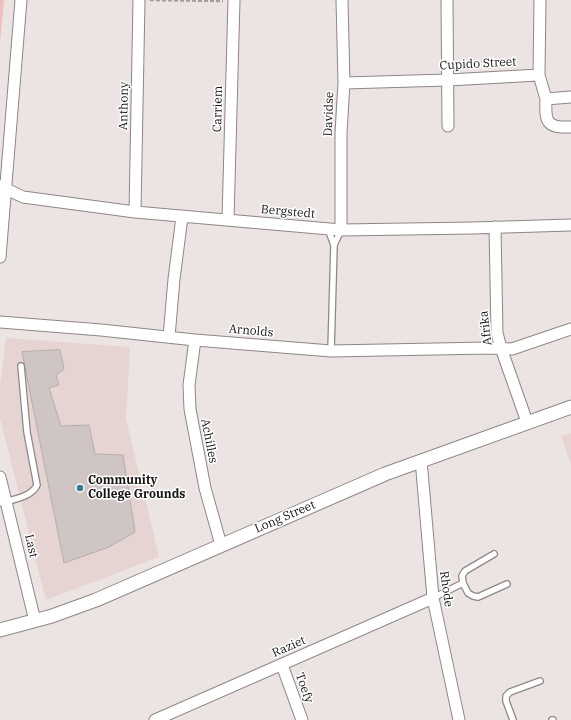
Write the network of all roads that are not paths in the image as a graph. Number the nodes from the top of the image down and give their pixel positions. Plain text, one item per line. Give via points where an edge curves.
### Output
1 (21, 0) edge
2 (139, 0) edge
3 (342, 0) edge
4 (447, 0) edge
5 (540, 0) edge
6 (234, 1) edge
7 (539, 75) junction
8 (448, 80) junction
9 (344, 83) junction
10 (571, 97) edge
11 (546, 99) junction
12 (448, 126) dead end
13 (571, 127) edge
14 (3, 188) edge
15 (135, 212) junction
16 (182, 216) junction
17 (228, 220) junction
18 (571, 225) edge
19 (495, 227) junction
20 (327, 229) junction
21 (340, 230) junction
22 (334, 245) junction
23 (0, 257) edge
24 (0, 322) edge
25 (571, 329) edge
26 (169, 337) junction
27 (195, 340) junction
28 (501, 348) junction
29 (331, 351) junction
30 (20, 366) dead end
31 (571, 407) edge
32 (527, 422) junction
33 (421, 460) junction
34 (0, 477) edge
35 (3, 502) edge
36 (221, 545) junction
37 (494, 554) dead end
38 (463, 583) junction
39 (507, 584) dead end
40 (433, 598) junction
41 (35, 621) junction
42 (0, 630) edge
43 (282, 665) junction
44 (540, 681) dead end
45 (155, 720) edge
46 (302, 720) edge
47 (459, 720) edge
48 (511, 720) edge

1 - 14 street
2 - 15 street, Anthony
3 - 9 street, Davidse
4 - 8 street
5 - 7 street
6 - 17 street, Carriem
7 - 8 street, Cupido Street
7 - 11 street
8 - 9 street, Cupido Street
8 - 12 street
9 - 21 street, Davidse
10 - 11 street
11 - 13 street via 548,121 554,126
14 - 15 street, Bergstedt via 24,197
14 - 23 street
15 - 16 street, Bergstedt
16 - 17 street, Bergstedt
16 - 26 street
17 - 20 street, Bergstedt
18 - 19 street, Bergstedt
19 - 21 street, Bergstedt
19 - 28 street, Afrika via 497,333
20 - 21 street, Bergstedt
20 - 22 lane
21 - 22 lane
22 - 29 lane
24 - 26 street, Arnolds
25 - 28 street, Arnolds via 512,349
26 - 27 street, Arnolds
27 - 29 street, Arnolds
27 - 36 street, Achilles via 189,386 190,409 205,488
28 - 29 street, Arnolds
28 - 32 street, Afrika
30 - 35 lane via 27,432 37,485 28,494
31 - 32 street, Long Street
32 - 33 street, Long Street
33 - 36 street, Long Street
33 - 40 street, Rhode
34 - 35 street, Last
35 - 41 street, Last
36 - 41 street, Long Street via 96,600
37 - 38 lane via 465,571 462,576
38 - 39 lane via 468,593 478,597
38 - 40 lane
40 - 43 street, Raziet
40 - 47 street, Rhode
41 - 42 street, Long Street
43 - 45 street, Raziet
43 - 46 street, Toefy
44 - 48 lane via 510,692 506,696

